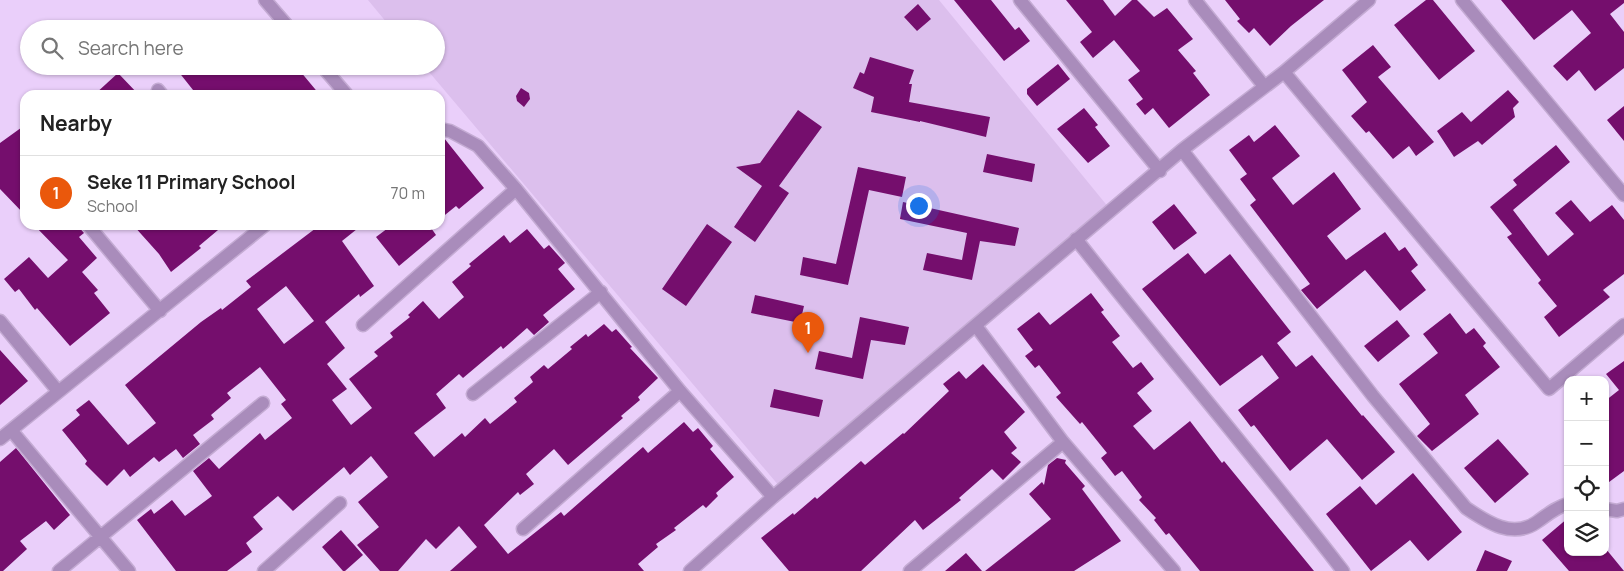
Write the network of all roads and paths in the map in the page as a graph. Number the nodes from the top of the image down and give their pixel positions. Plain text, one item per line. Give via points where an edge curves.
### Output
1 (265, 0) edge
2 (1020, 0) edge
3 (1195, 0) edge
4 (1462, 0) edge
5 (1364, 2) edge
6 (282, 20) edge
7 (1284, 72) junction
8 (330, 75) edge
9 (1264, 86) junction
10 (343, 90) edge
11 (445, 130) edge
12 (1182, 150) junction
13 (1160, 171) junction
14 (516, 189) junction
15 (1624, 195) edge
16 (92, 230) edge
17 (259, 230) edge
18 (1076, 239) junction
19 (601, 292) junction
20 (160, 311) junction
21 (0, 321) edge
22 (1624, 324) edge
23 (362, 325) dead end
24 (976, 326) junction
25 (57, 390) junction
26 (680, 391) junction
27 (473, 394) dead end
28 (263, 403) dead end
29 (11, 430) junction
30 (0, 439) edge
31 (1063, 442) junction
32 (773, 497) junction
33 (340, 503) dead end
34 (1564, 505) edge
35 (1624, 509) edge
36 (1609, 510) edge
37 (523, 528) dead end
38 (100, 537) junction
39 (59, 571) edge
40 (129, 571) edge
41 (264, 571) edge
42 (690, 571) edge
43 (910, 571) edge
44 (1174, 571) edge
45 (1344, 571) edge

1 - 6 street
2 - 13 street
3 - 9 street
4 - 15 street
5 - 7 street
7 - 9 street
7 - 22 street via 1548,389
8 - 10 street
9 - 12 street
11 - 14 street via 478,146
12 - 13 street
12 - 34 street via 1373,396 1466,508 1484,521 1514,531 1528,528
13 - 18 street
14 - 19 street
14 - 23 street
16 - 20 street
17 - 20 street
18 - 24 street
18 - 45 street
19 - 26 street
19 - 27 street
20 - 25 street
21 - 25 street
24 - 31 street
24 - 32 street
25 - 29 street
26 - 32 street
26 - 37 street
28 - 38 street
29 - 30 street
29 - 38 street
31 - 43 street
31 - 44 street
32 - 42 street
33 - 41 street
35 - 36 street
38 - 39 street
38 - 40 street

